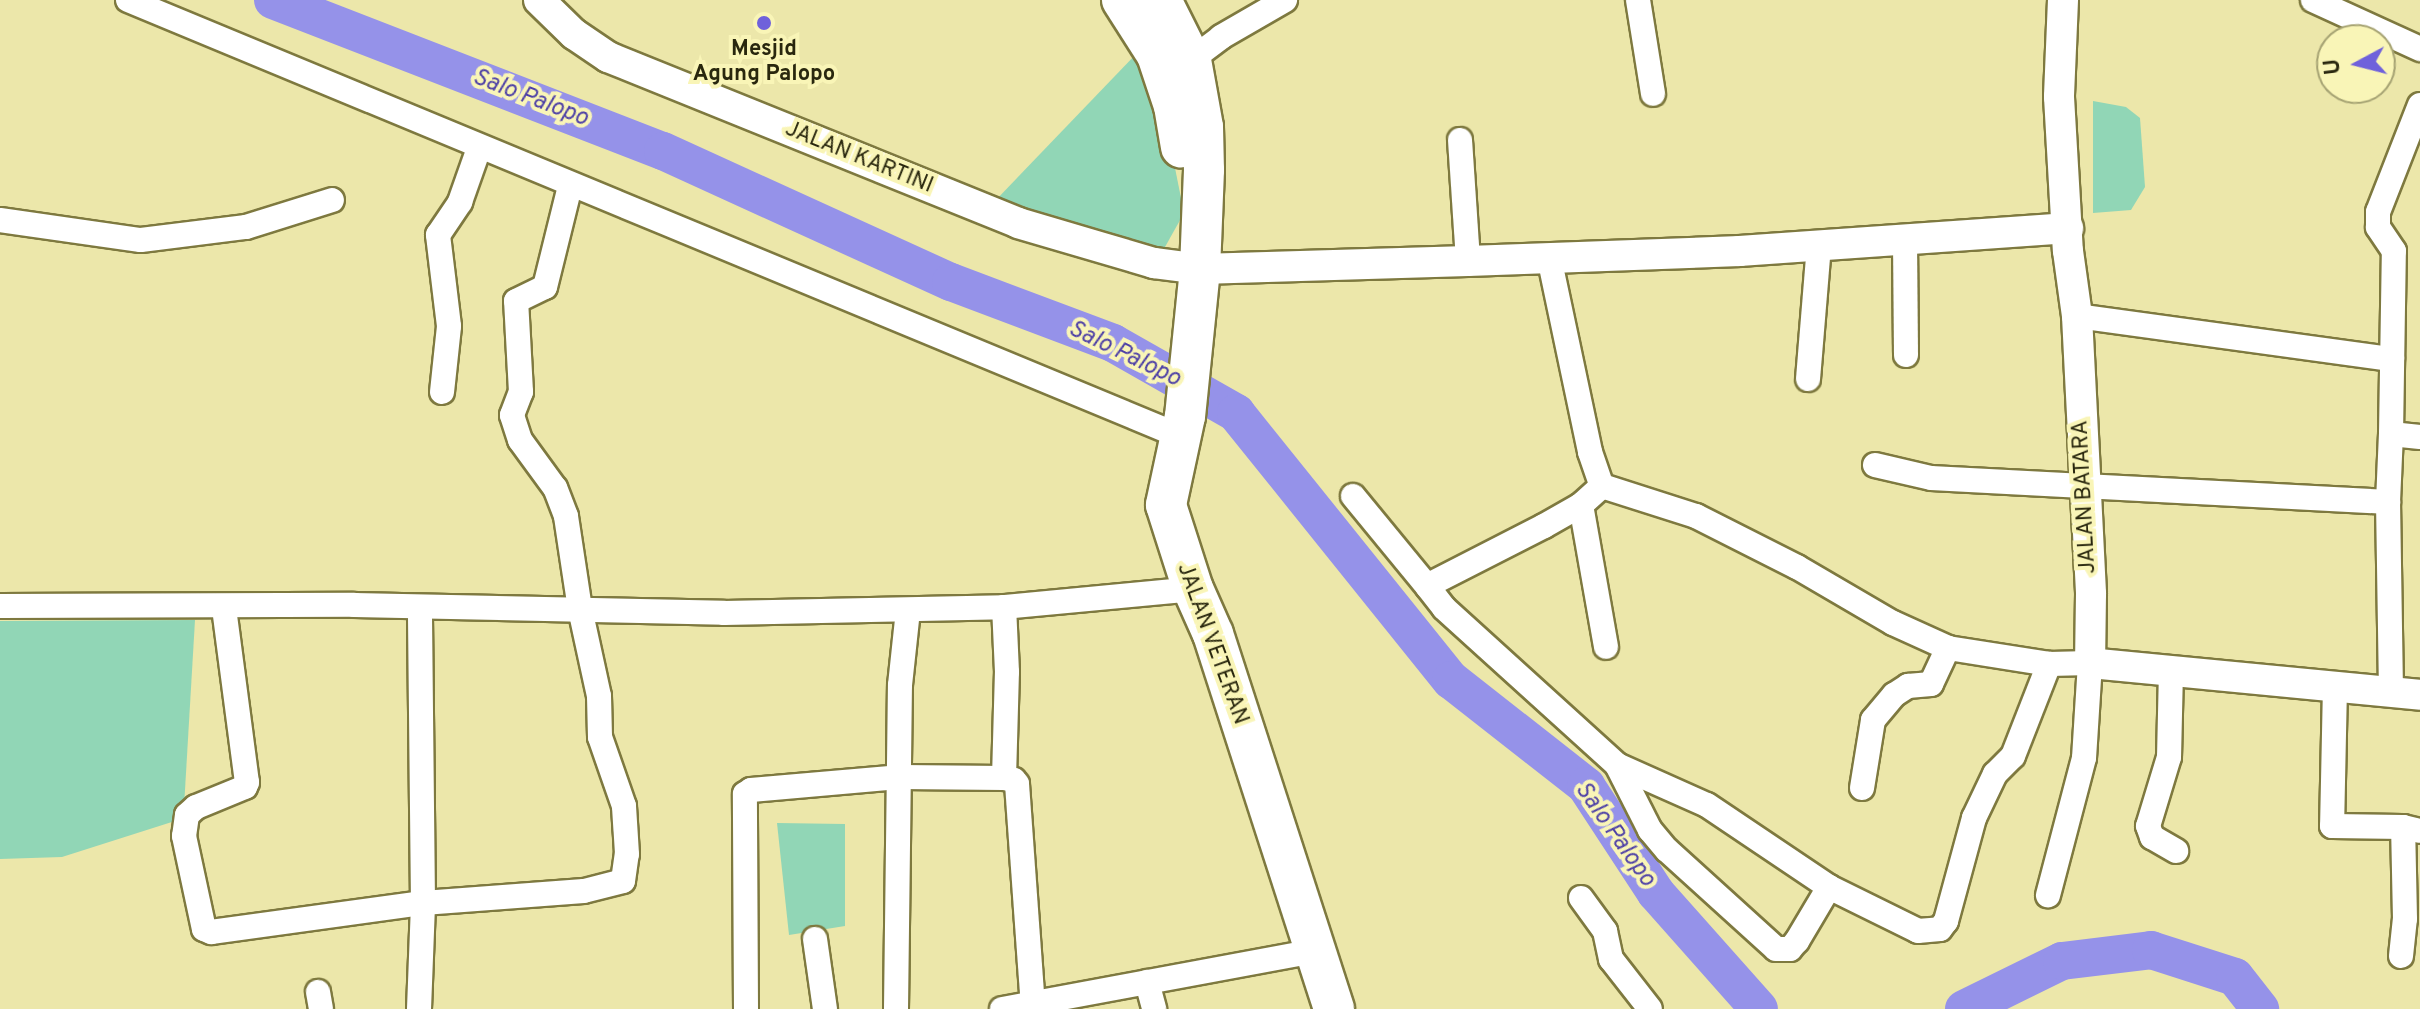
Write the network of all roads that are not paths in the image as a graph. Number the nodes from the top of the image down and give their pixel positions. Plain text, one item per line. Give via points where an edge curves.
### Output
1 (128, 0) edge
2 (539, 0) edge
3 (1122, 0) edge
4 (1161, 0) edge
5 (1285, 0) edge
6 (1638, 0) edge
7 (2063, 0) edge
8 (2313, 0) edge
9 (2420, 49) edge
10 (1191, 60) junction
11 (1653, 94) dead end
12 (2420, 105) edge
13 (1460, 140) dead end
14 (479, 148) junction
15 (570, 186) junction
16 (332, 200) dead end
17 (0, 220) edge
18 (1201, 220) junction
19 (2068, 228) junction
20 (1905, 240) junction
21 (1819, 244) junction
22 (1549, 257) junction
23 (1468, 261) junction
24 (1200, 269) junction
25 (2077, 316) junction
26 (1906, 355) dead end
27 (2392, 359) junction
28 (1808, 379) dead end
29 (442, 392) dead end
30 (1182, 426) junction
31 (2391, 434) junction
32 (2420, 437) edge
33 (1875, 465) dead end
34 (2084, 483) junction
35 (1602, 486) junction
36 (1353, 496) dead end
37 (2388, 502) junction
38 (1581, 505) junction
39 (1427, 586) junction
40 (1193, 589) junction
41 (0, 606) edge
42 (420, 607) junction
43 (1004, 607) junction
44 (224, 608) junction
45 (580, 609) junction
46 (908, 610) junction
47 (1606, 647) dead end
48 (1948, 648) junction
49 (2090, 663) junction
50 (2049, 664) junction
51 (2171, 670) junction
52 (2335, 686) junction
53 (2406, 694) edge
54 (1617, 765) junction
55 (901, 777) junction
56 (1004, 778) junction
57 (1862, 788) dead end
58 (2411, 829) edge
59 (2176, 851) dead end
60 (1829, 887) junction
61 (2048, 895) dead end
62 (1581, 898) dead end
63 (423, 903) junction
64 (815, 939) dead end
65 (1314, 951) junction
66 (2401, 956) dead end
67 (1147, 982) junction
68 (1033, 1005) junction
69 (419, 1009) edge
70 (746, 1009) edge
71 (825, 1009) edge
72 (896, 1009) edge
73 (1002, 1009) edge
74 (1154, 1009) edge
75 (1334, 1009) edge
76 (1650, 1009) edge

1 - 14 street
2 - 24 street, JALAN KARTINI via 608,57 1018,223 1127,256
3 - 18 highway via 1165,76
4 - 10 highway, JALAN VETERAN
5 - 10 street
6 - 11 street
7 - 19 street, JALAN BATARA via 2059,97
8 - 9 street
10 - 18 highway, JALAN VETERAN via 1203,127
12 - 27 street via 2378,212 2378,227 2394,251
13 - 23 street
14 - 15 street
14 - 29 street via 460,202 438,235 449,312
15 - 30 street
15 - 45 street via 545,287 516,301 521,392 511,410 520,440 561,500
16 - 17 street via 246,227 141,240
18 - 24 highway, JALAN VETERAN
19 - 20 street, JALAN KARTINI
19 - 25 street, JALAN BATARA
20 - 21 street, JALAN KARTINI
20 - 26 street
21 - 22 street, JALAN KARTINI
21 - 28 street
22 - 23 street, JALAN KARTINI
22 - 35 street via 1590,452
23 - 24 street, JALAN KARTINI
24 - 30 highway, JALAN VETERAN
25 - 27 street
25 - 34 street, JALAN BATARA
27 - 31 street
30 - 40 highway, JALAN VETERAN via 1166,505
31 - 32 street
31 - 37 street
33 - 34 street via 1931,478
34 - 37 street
34 - 49 street, JALAN BATARA
35 - 38 street
35 - 48 street via 1696,516
36 - 39 street
37 - 53 street
38 - 39 street
38 - 47 street
39 - 54 street via 1444,608
40 - 43 street
40 - 65 highway, JALAN VETERAN via 1213,634
41 - 44 street
42 - 44 street
42 - 45 street
42 - 63 street
43 - 46 street
43 - 56 street
44 - 63 street via 247,782 196,807 184,825 204,929
45 - 46 street
45 - 63 street via 599,696 600,737 624,806 623,881 584,891
46 - 55 street via 900,685
48 - 50 street
48 - 57 street via 1931,684 1908,686 1873,720
49 - 50 street
49 - 51 street
49 - 61 street via 2084,758
50 - 60 street via 2013,756 1995,774 1974,818 1940,929 1918,931
51 - 52 street
51 - 59 street via 2169,757 2148,826 2152,837
52 - 53 street
52 - 58 street via 2332,826
54 - 60 street via 1707,805
54 - 60 street via 1650,830 1667,850 1776,949 1790,949 1797,941
55 - 56 street
55 - 70 street via 745,794
55 - 72 street
56 - 68 street via 1014,780 1020,792
58 - 66 street
62 - 76 street via 1605,931 1611,959
63 - 69 street
64 - 71 street
65 - 67 street
65 - 75 highway, JALAN VETERAN
67 - 68 street
67 - 74 street
68 - 73 street

